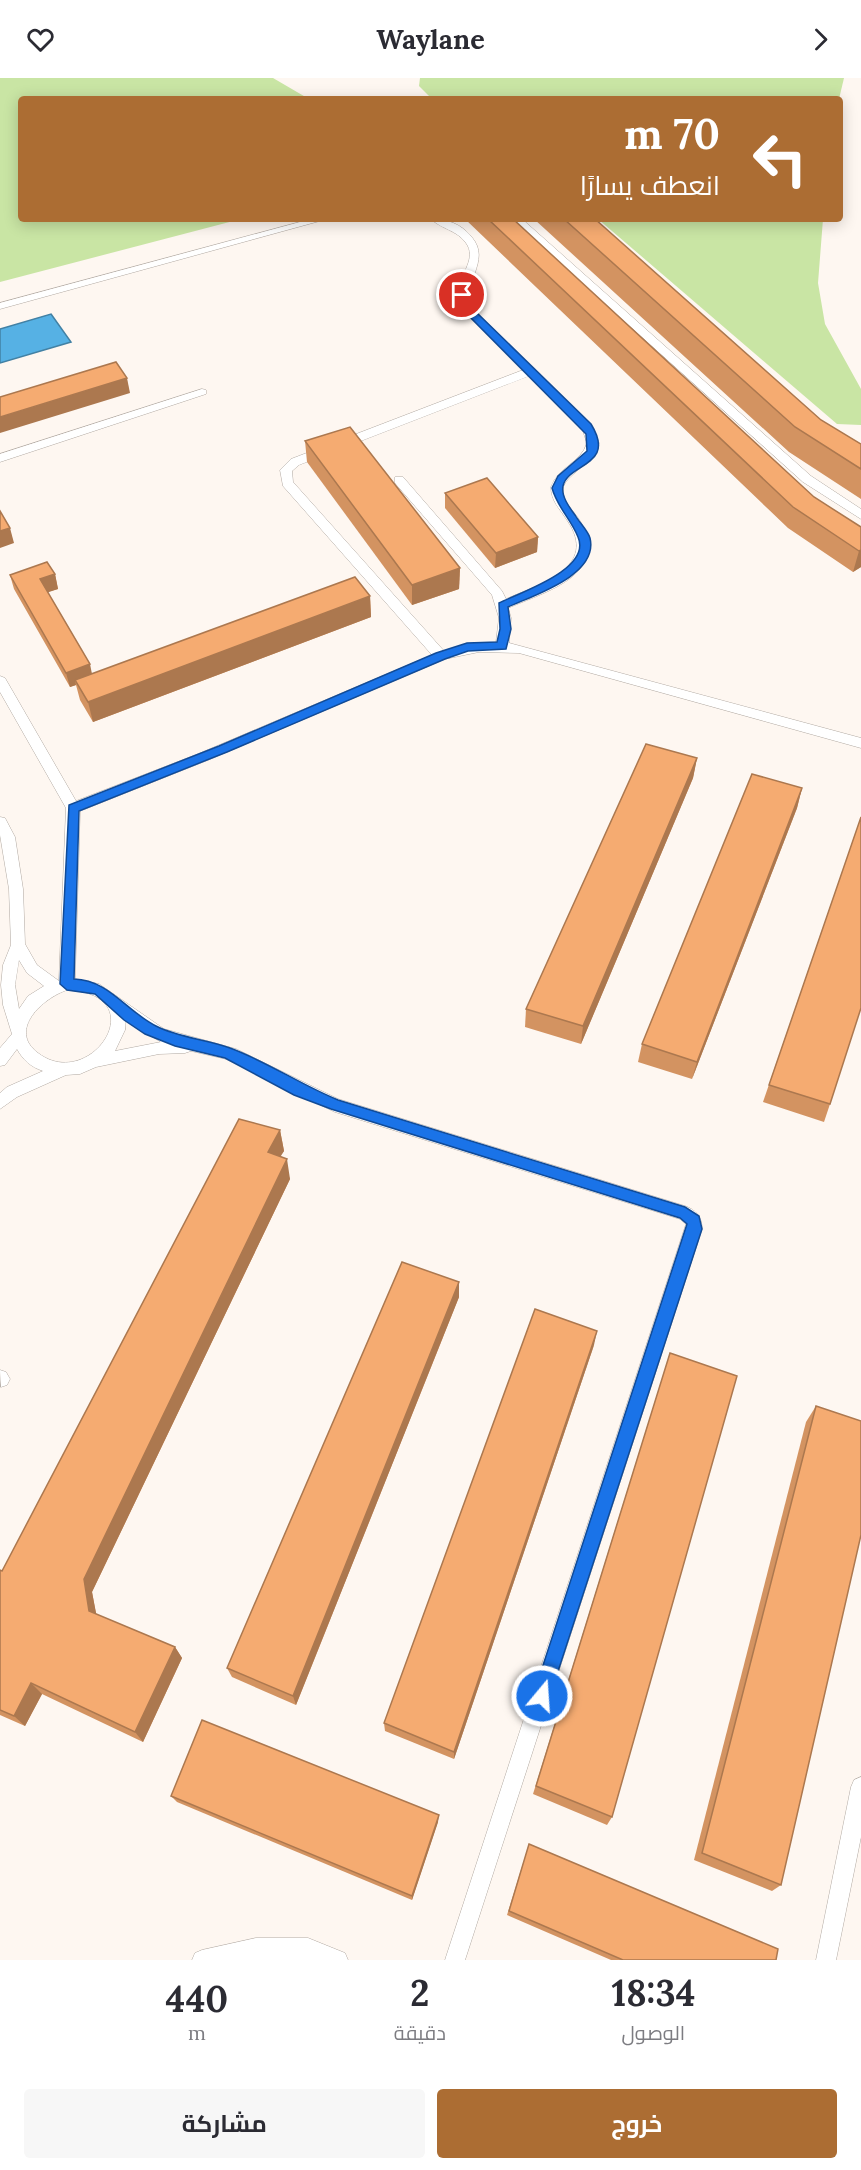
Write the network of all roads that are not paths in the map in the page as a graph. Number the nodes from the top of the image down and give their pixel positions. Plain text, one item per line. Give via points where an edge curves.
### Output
1 (311, 222) edge
2 (442, 222) edge
3 (519, 222) edge
4 (0, 306) edge
5 (531, 371) junction
6 (202, 392) dead end
7 (0, 458) edge
8 (399, 480) dead end
9 (861, 515) edge
10 (502, 606) junction
11 (502, 646) junction
12 (441, 656) junction
13 (0, 681) edge
14 (861, 743) edge
15 (73, 808) junction
16 (0, 822) edge
17 (18, 945) junction
18 (61, 985) junction
19 (111, 999) junction
20 (16, 1031) junction
21 (202, 1046) junction
22 (0, 1060) edge
23 (67, 1069) junction
24 (0, 1102) edge
25 (861, 1787) edge
26 (858, 1819) edge
27 (202, 1960) edge
28 (338, 1960) edge
29 (455, 1960) edge
30 (826, 1960) edge

1 - 4 lane
2 - 5 lane via 461,232 473,245 475,263 465,279 462,295 469,311
3 - 9 lane via 807,479
5 - 10 lane via 592,434 592,451 561,478 557,488 557,495 581,529 586,547 571,572
5 - 12 lane via 295,462 286,470 287,483
6 - 7 lane
8 - 10 lane via 498,594
10 - 11 lane via 506,629
11 - 12 lane via 467,647
11 - 14 lane
12 - 15 lane
13 - 15 lane
15 - 18 lane
16 - 17 lane via 14,865
17 - 18 lane via 32,969
17 - 20 lane via 8,985
18 - 19 lane via 92,987
18 - 20 lane via 30,1001
19 - 21 lane via 150,1030
19 - 23 lane via 119,1021 111,1046 88,1064
20 - 22 lane
20 - 23 lane via 24,1055 40,1066
21 - 23 lane via 116,1055
21 - 29 lane via 228,1053 336,1105 685,1213 694,1221
23 - 24 lane via 12,1092
25 - 26 lane
26 - 30 lane
27 - 28 lane via 256,1948 308,1948

